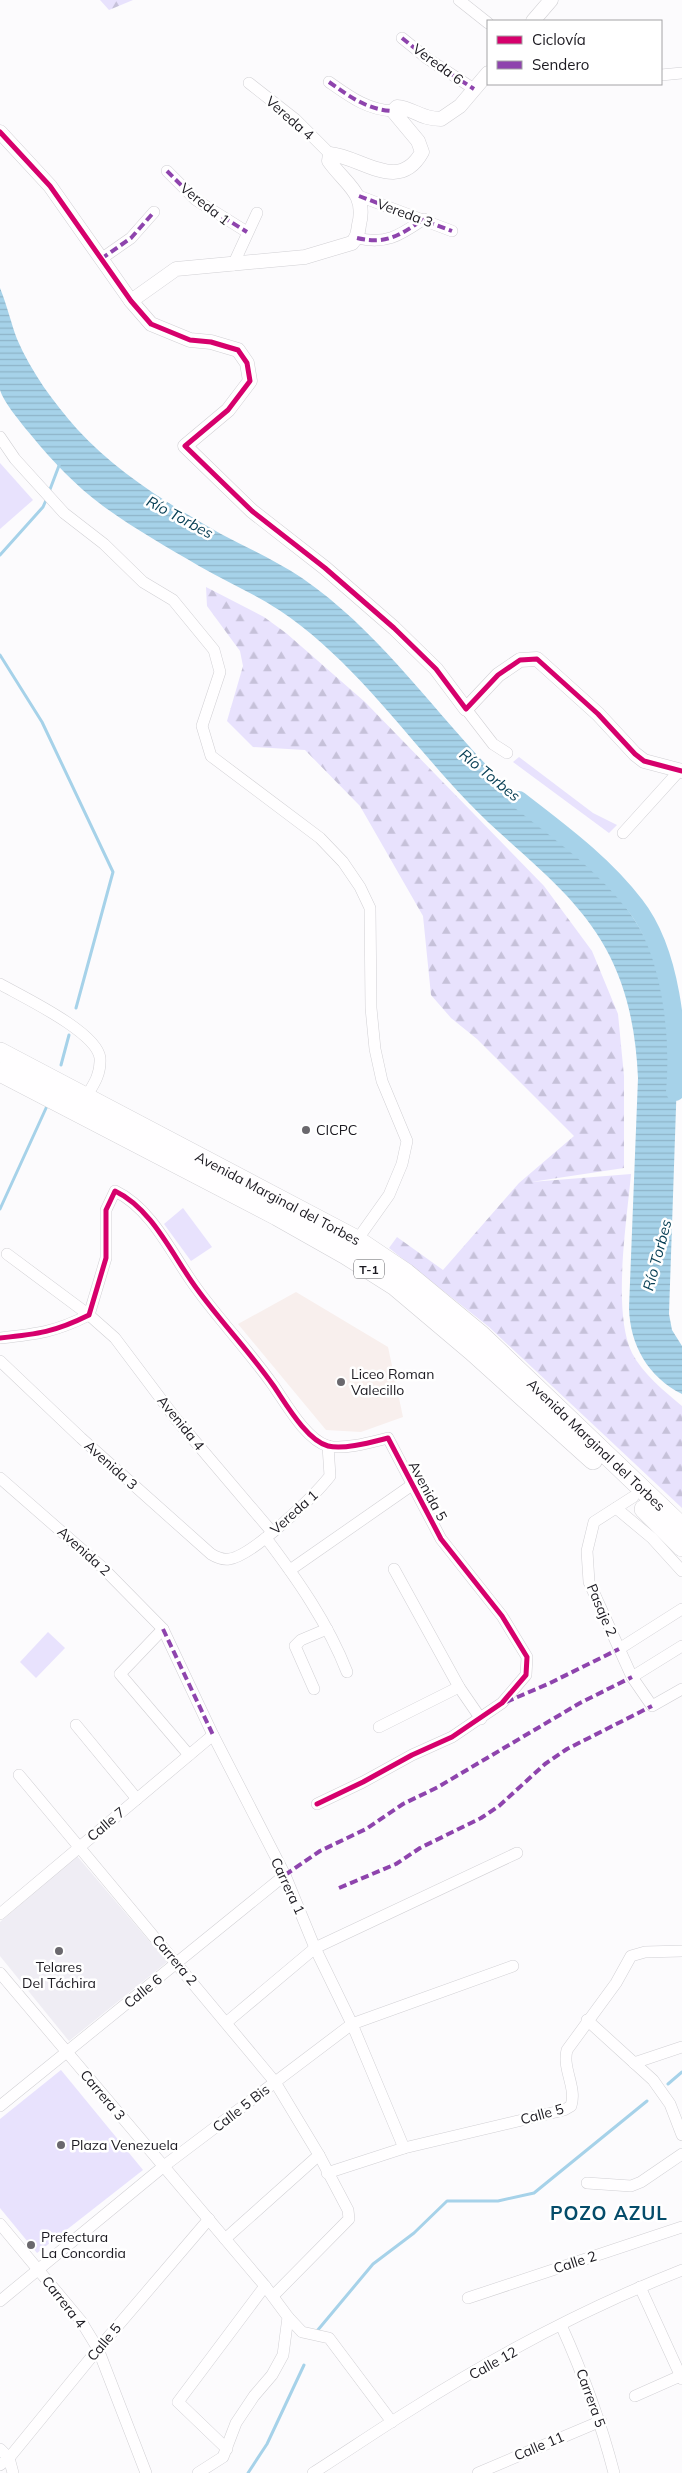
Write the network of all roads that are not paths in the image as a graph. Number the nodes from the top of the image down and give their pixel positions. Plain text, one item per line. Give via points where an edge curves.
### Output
1 (459, 0) edge
2 (551, 0) edge
3 (534, 20) edge
4 (487, 22) edge
5 (402, 38) dead end
6 (682, 73) edge
7 (487, 74) edge
8 (662, 74) edge
9 (329, 82) dead end
10 (249, 83) dead end
11 (474, 89) junction
12 (393, 111) junction
13 (0, 132) edge
14 (330, 154) junction
15 (168, 171) dead end
16 (359, 196) junction
17 (154, 212) dead end
18 (257, 213) dead end
19 (424, 219) junction
20 (452, 231) dead end
21 (247, 232) junction
22 (357, 238) junction
23 (102, 259) junction
24 (233, 265) junction
25 (131, 302) junction
26 (0, 437) edge
27 (466, 709) junction
28 (507, 754) dead end
29 (681, 771) edge
30 (623, 833) dead end
31 (0, 984) edge
32 (0, 1052) edge
33 (0, 1072) edge
34 (82, 1105) junction
35 (357, 1240) junction
36 (7, 1254) dead end
37 (89, 1315) junction
38 (0, 1338) edge
39 (0, 1361) edge
40 (328, 1446) junction
41 (0, 1478) edge
42 (412, 1485) junction
43 (633, 1497) junction
44 (616, 1508) junction
45 (682, 1527) edge
46 (269, 1535) junction
47 (682, 1547) edge
48 (228, 1560) joint
49 (394, 1569) dead end
50 (290, 1570) junction
51 (682, 1571) edge
52 (682, 1609) edge
53 (163, 1629) junction
54 (327, 1629) junction
55 (682, 1646) edge
56 (619, 1649) junction
57 (347, 1672) dead end
58 (632, 1677) junction
59 (459, 1687) junction
60 (314, 1689) dead end
61 (682, 1689) edge
62 (481, 1719) junction
63 (76, 1725) dead end
64 (380, 1728) dead end
65 (212, 1735) junction
66 (189, 1755) junction
67 (19, 1775) dead end
68 (138, 1799) junction
69 (317, 1804) dead end
70 (80, 1847) junction
71 (516, 1853) dead end
72 (285, 1875) junction
73 (0, 1914) edge
74 (315, 1948) junction
75 (682, 1951) edge
76 (178, 1963) junction
77 (512, 1966) dead end
78 (0, 1973) edge
79 (587, 2020) junction
80 (227, 2022) junction
81 (352, 2024) junction
82 (682, 2047) edge
83 (67, 2053) junction
84 (634, 2064) junction
85 (275, 2082) junction
86 (0, 2106) edge
87 (682, 2135) edge
88 (404, 2148) junction
89 (682, 2154) edge
90 (319, 2155) junction
91 (164, 2166) junction
92 (327, 2173) junction
93 (587, 2183) dead end
94 (209, 2219) junction
95 (0, 2224) edge
96 (682, 2227) edge
97 (225, 2239) junction
98 (38, 2270) junction
99 (682, 2270) edge
100 (265, 2286) junction
101 (640, 2287) junction
102 (273, 2296) junction
103 (468, 2298) dead end
104 (0, 2302) edge
105 (288, 2317) junction
106 (560, 2325) junction
107 (98, 2349) junction
108 (681, 2378) edge
109 (635, 2396) dead end
110 (601, 2421) junction
111 (392, 2422) junction
112 (0, 2449) edge
113 (227, 2449) junction
114 (4, 2462) edge
115 (319, 2471) edge
116 (13, 2473) edge
117 (146, 2473) edge
118 (198, 2473) edge
119 (478, 2473) edge
120 (614, 2473) edge

1 - 4 street
2 - 3 street
5 - 11 street, Vereda 6
6 - 8 street
7 - 11 street
9 - 12 street via 356,101 381,111
10 - 14 street, Vereda 4 via 295,119
11 - 12 street via 451,114 441,119 419,116 403,107 397,106
12 - 14 street via 418,141 422,152 416,162 396,173 375,170 356,159
13 - 23 street via 50,186
14 - 16 street via 329,161
15 - 21 street, Vereda 1 via 196,200
16 - 19 street, Vereda 3
16 - 22 street via 362,205
17 - 23 street via 131,238
18 - 21 street, Vereda 1
19 - 20 street, Vereda 3
19 - 22 street via 396,237 372,241
21 - 24 street, Vereda 1
22 - 24 street via 344,246 305,257
23 - 25 street
24 - 25 street via 176,269
25 - 27 street via 152,324 170,334 238,350 247,364 250,381 228,410 185,446 252,511 394,628 436,669
26 - 35 street via 15,459 64,513 104,544 139,578 173,600 214,650 220,672 202,726 211,756 320,838 343,862 370,908 371,1008 375,1050 382,1081 407,1142 389,1195
27 - 28 street via 493,744
27 - 29 street via 498,675 520,660 538,659 598,714 635,754 650,763
29 - 30 street
31 - 34 street via 83,1032 93,1043 100,1056 98,1076
32 - 34 highway, Avenida Marginal del Torbes / T-1
33 - 34 highway, Avenida Marginal del Torbes / T-1
34 - 35 highway, Avenida Marginal del Torbes / T-1
34 - 43 highway, Avenida Marginal del Torbes / T-1 via 395,1286
35 - 45 highway, Avenida Marginal del Torbes / T-1 via 406,1273 481,1336
36 - 37 street, Avenida 4
37 - 38 street via 59,1329
37 - 40 street via 106,1258 106,1210 116,1191 131,1199 144,1214 298,1421
37 - 46 street, Avenida 4 via 115,1338
39 - 48 street, Avenida 3 via 211,1554
40 - 42 street, Avenida 5 via 356,1445 388,1438
40 - 46 street, Vereda 1 via 330,1476
41 - 53 street, Avenida 2 via 104,1568
42 - 50 street
42 - 62 street, Avenida 5 via 441,1539 502,1616 527,1657 526,1675 502,1703
43 - 44 street, Pasaje 2
43 - 47 highway, Avenida Marginal del Torbes / T-1
44 - 51 street via 652,1538
44 - 56 street, Pasaje 2 via 594,1522 587,1551 589,1582
46 - 48 street, Vereda 1
46 - 50 street, Avenida 4
49 - 59 street
50 - 54 street, Avenida 4
52 - 56 street
53 - 65 street, Carrera 1
53 - 66 street via 120,1674
54 - 57 street, Avenida 4
54 - 60 street via 295,1646
55 - 58 street
56 - 58 street, Pasaje 2
58 - 61 street, Pasaje 2 via 652,1706
59 - 62 street
59 - 64 street
62 - 69 street, Avenida 5 via 452,1737
63 - 68 street
65 - 66 street, Calle 7
65 - 72 street, Carrera 1
66 - 68 street, Calle 7
67 - 70 street, Carrera 2
68 - 70 street, Calle 7
70 - 73 street, Calle 7
70 - 76 street, Carrera 2
71 - 74 street
72 - 74 street, Carrera 1
72 - 76 street, Calle 6
74 - 80 street
74 - 81 street, Carrera 1
75 - 79 street, Calle 5 via 645,1952 631,1956 616,1983
76 - 80 street, Carrera 2
76 - 83 street, Calle 6
77 - 81 street, Calle 5 Bis
78 - 83 street, Carrera 3
79 - 84 street
79 - 88 street, Calle 5 via 565,2057 574,2098 571,2106
80 - 85 street, Carrera 2
81 - 85 street, Calle 5 Bis
81 - 88 street, Carrera 1
82 - 84 street
83 - 86 street, Calle 6
83 - 91 street, Carrera 3
84 - 87 street via 653,2080 670,2104
85 - 90 street, Carrera 2
85 - 91 street, Calle 5 Bis
88 - 92 street, Calle 5
89 - 93 street via 631,2186
90 - 92 street, Carrera 2
90 - 97 street
91 - 94 street, Carrera 3
91 - 98 street, Calle 5 Bis
92 - 102 street, Carrera 2 via 348,2210 349,2219
94 - 97 street, Carrera 3
94 - 107 street, Calle 5
95 - 98 street, Carrera 4
96 - 103 street, Calle 2
97 - 100 street, Carrera 3
98 - 104 street, Calle 5 Bis
98 - 107 street, Carrera 4 via 81,2321
99 - 101 street, Calle 12
100 - 102 street, Carrera 3
100 - 113 street via 178,2402
101 - 106 street, Calle 12
101 - 108 street
102 - 105 street, Carrera 3
105 - 111 street, Carrera 3 via 302,2332 329,2338
105 - 113 street via 283,2355 236,2423
106 - 110 street, Carrera 5
106 - 111 street, Calle 12
107 - 114 street, Calle 5
107 - 117 street, Carrera 4
108 - 109 street
110 - 119 street, Calle 11
110 - 120 street, Carrera 5
111 - 115 street, Calle 12
112 - 114 street
113 - 118 street via 223,2457
114 - 116 street

